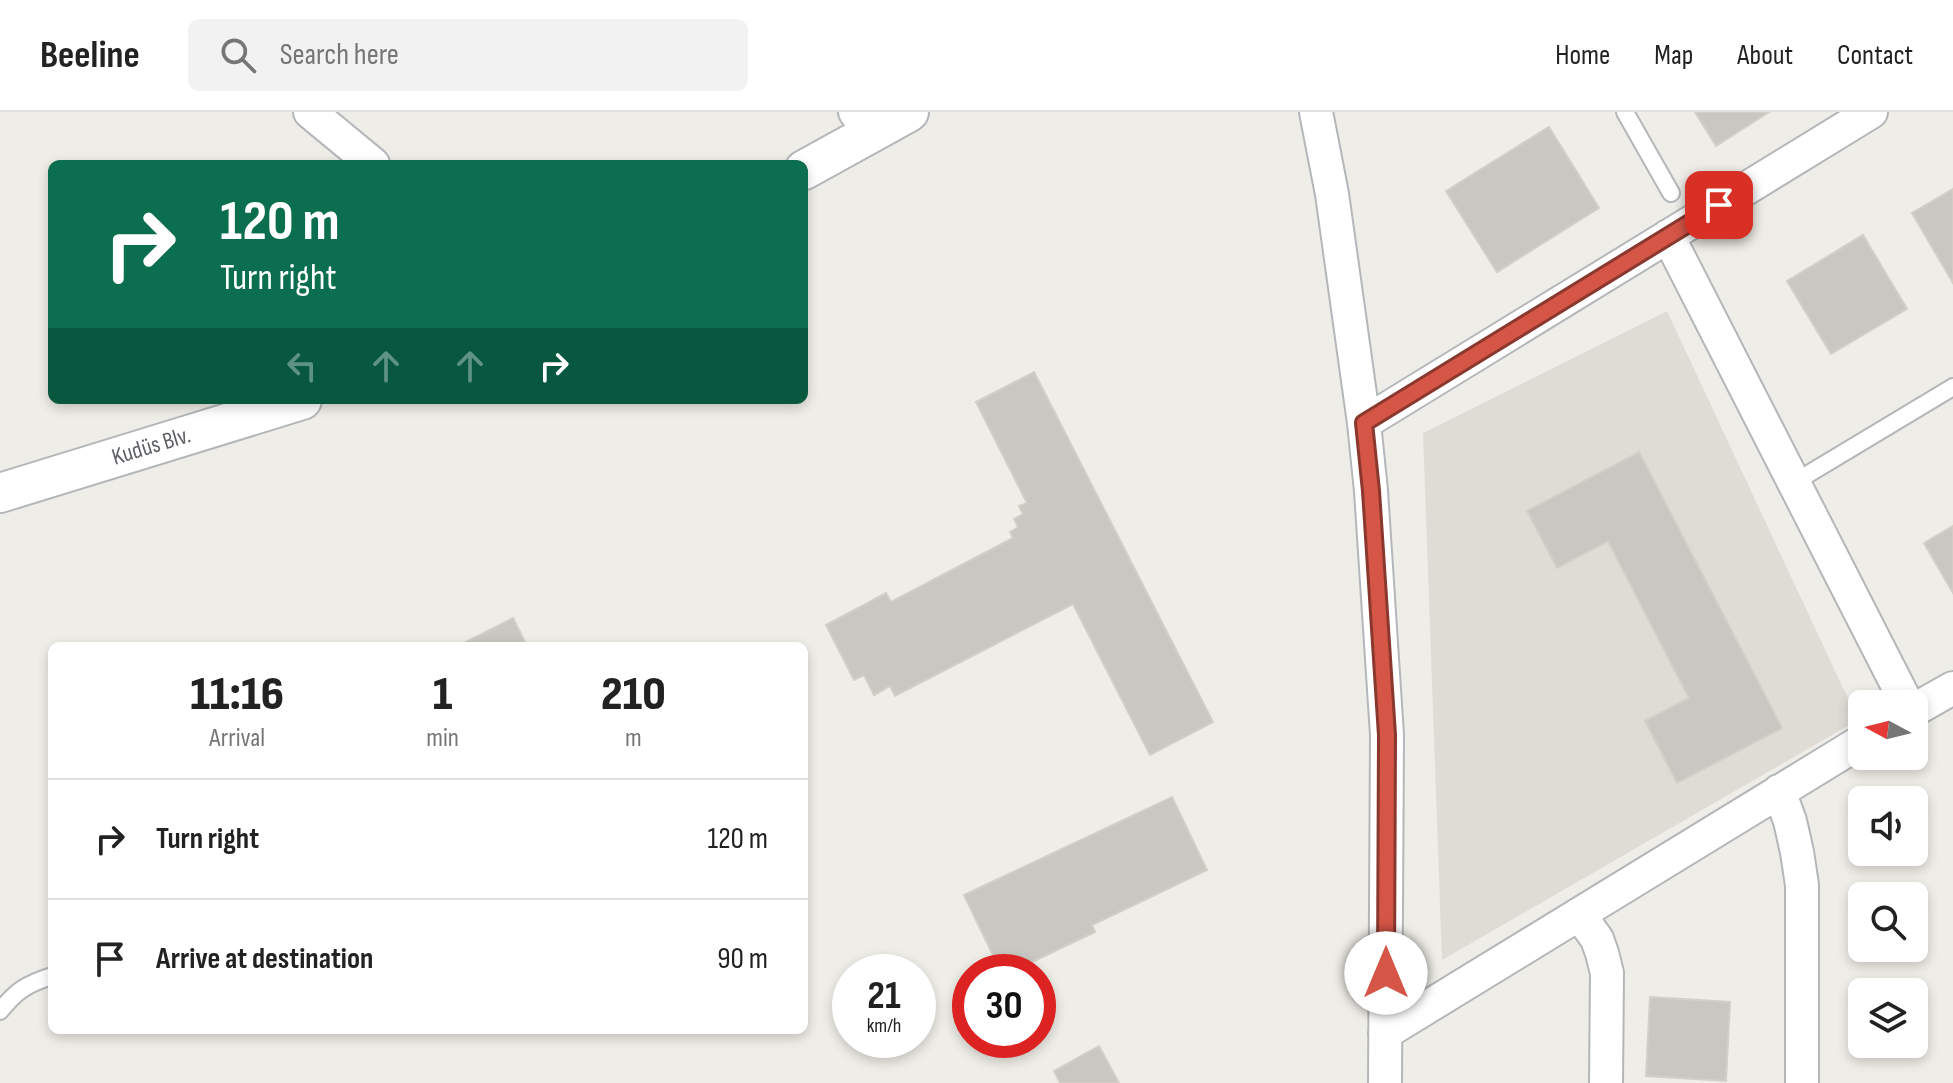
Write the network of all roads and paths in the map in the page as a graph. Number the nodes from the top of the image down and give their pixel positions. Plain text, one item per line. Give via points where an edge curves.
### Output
1 (310, 112) edge
2 (909, 112) edge
3 (1316, 112) edge
4 (1625, 112) edge
5 (1871, 112) edge
6 (863, 123) edge
7 (368, 160) edge
8 (808, 167) edge
9 (1671, 193) dead end
10 (1668, 236) junction
11 (1953, 387) edge
12 (289, 404) edge
13 (1364, 423) junction
14 (1795, 482) junction
15 (0, 493) edge
16 (1953, 688) edge
17 (1900, 690) edge
18 (1928, 702) edge
19 (1848, 749) edge
20 (1779, 791) junction
21 (1579, 914) junction
22 (48, 977) edge
23 (0, 1011) edge
24 (1385, 1033) junction
25 (1385, 1083) edge
26 (1606, 1083) edge
27 (1802, 1083) edge

1 - 7 street
2 - 6 street
3 - 13 street
4 - 9 lane
5 - 10 street
6 - 8 street
10 - 13 street
10 - 14 street
11 - 14 lane
12 - 15 street, Kudüs Blv.
13 - 24 street via 1387,735
14 - 17 street
16 - 18 street
19 - 20 street
20 - 21 street
20 - 27 street via 1802,885
21 - 24 street
21 - 26 street via 1597,939 1607,973
22 - 23 lane via 30,983
24 - 25 street

